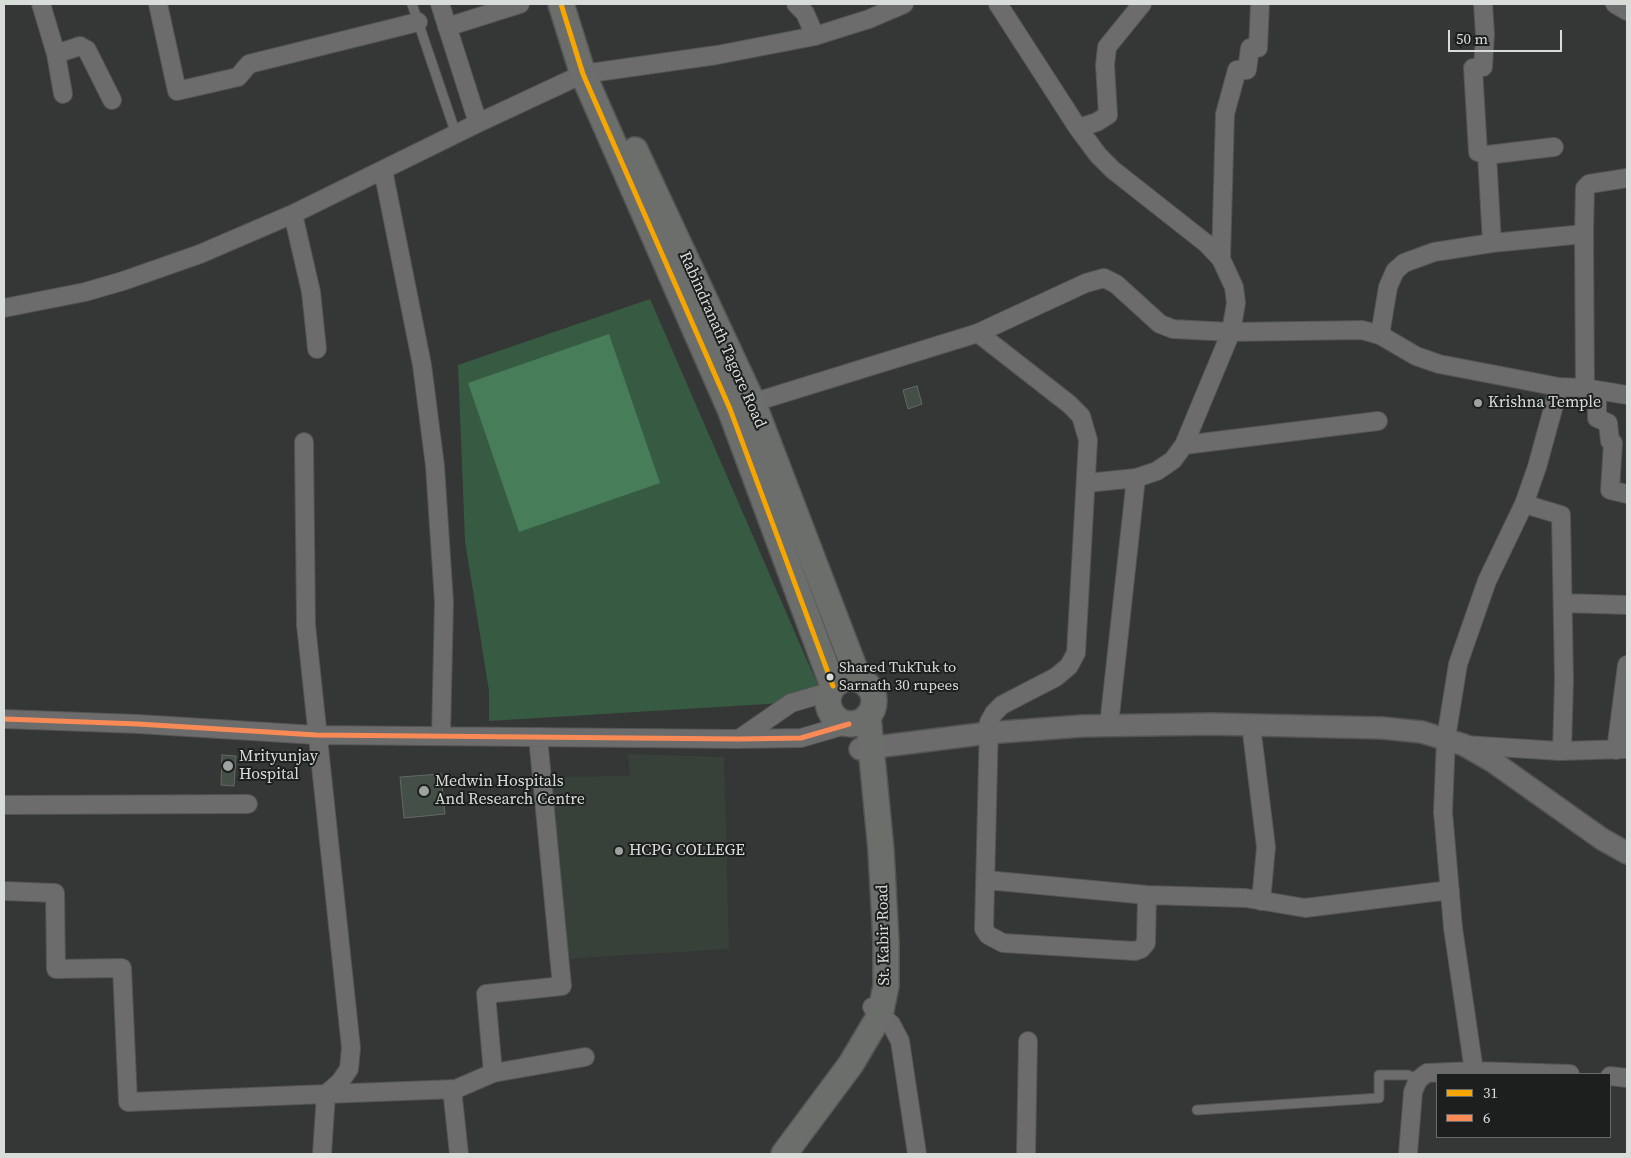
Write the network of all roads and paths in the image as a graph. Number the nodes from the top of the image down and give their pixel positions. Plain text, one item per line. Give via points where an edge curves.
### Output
1 (41, 4) edge
2 (158, 4) edge
3 (412, 4) edge
4 (440, 4) edge
5 (520, 4) edge
6 (562, 4) edge
7 (577, 4) edge
8 (796, 4) edge
9 (904, 4) edge
10 (998, 4) edge
11 (1142, 4) edge
12 (1260, 4) edge
13 (1483, 4) edge
14 (1615, 4) edge
15 (1627, 11) edge
16 (418, 22) junction
17 (447, 27) junction
18 (815, 36) junction
19 (56, 54) junction
20 (591, 73) junction
21 (63, 94) dead end
22 (112, 100) dead end
23 (478, 123) junction
24 (1078, 128) junction
25 (456, 134) junction
26 (1554, 148) dead end
27 (1487, 155) junction
28 (383, 170) junction
29 (1627, 178) edge
30 (294, 214) junction
31 (1584, 234) junction
32 (1492, 243) junction
33 (1221, 259) junction
34 (4, 308) edge
35 (1231, 332) junction
36 (978, 333) junction
37 (1380, 335) junction
38 (316, 349) dead end
39 (1560, 386) junction
40 (1591, 389) junction
41 (1627, 395) edge
42 (742, 406) junction
43 (1378, 421) dead end
44 (304, 442) dead end
45 (1184, 445) junction
46 (1136, 478) junction
47 (1087, 483) junction
48 (1627, 494) edge
49 (1526, 500) junction
50 (1563, 603) junction
51 (1627, 605) edge
52 (1627, 665) edge
53 (859, 680) junction
54 (831, 689) junction
55 (4, 719) edge
56 (858, 721) junction
57 (1109, 725) junction
58 (1251, 725) junction
59 (988, 733) junction
60 (316, 735) junction
61 (441, 736) junction
62 (538, 737) junction
63 (739, 739) junction
64 (1455, 742) junction
65 (867, 748) junction
66 (1622, 750) edge
67 (1562, 751) junction
68 (248, 804) dead end
69 (4, 805) edge
70 (1627, 853) edge
71 (986, 880) junction
72 (1450, 890) junction
73 (4, 892) edge
74 (1146, 895) junction
75 (1261, 901) junction
76 (875, 1010) junction
77 (1028, 1041) dead end
78 (585, 1057) dead end
79 (1474, 1071) junction
80 (492, 1073) junction
81 (1538, 1073) edge
82 (1611, 1076) edge
83 (1627, 1078) edge
84 (1418, 1080) junction
85 (452, 1089) junction
86 (326, 1094) junction
87 (1197, 1110) dead end
88 (322, 1154) edge
89 (459, 1154) edge
90 (770, 1154) edge
91 (784, 1154) edge
92 (922, 1154) edge
93 (1026, 1154) edge
94 (1408, 1154) edge

1 - 19 street
2 - 16 street via 177,91 238,77 249,64
3 - 16 lane
4 - 17 street
5 - 17 street
6 - 20 main road, Rabindranath Tagore Road
7 - 20 main road, Rabindranath Tagore Road
8 - 18 street via 805,13
9 - 18 street
10 - 24 street
11 - 24 street via 1107,47 1108,115
12 - 33 street via 1258,48 1250,48 1246,70 1237,70 1225,114
13 - 27 street via 1483,67 1473,68 1478,152
14 - 15 street
16 - 25 lane
17 - 23 street
18 - 20 street via 717,55
19 - 21 street
19 - 22 street via 80,46 87,50
20 - 23 street
20 - 42 main road, Rabindranath Tagore Road
23 - 25 street
24 - 33 street via 1113,170 1207,244
25 - 28 street
26 - 27 street
27 - 32 street
28 - 30 street
28 - 61 street via 422,365 434,458 444,602
29 - 31 street via 1589,184 1585,188
30 - 34 street via 200,254 122,282
30 - 38 street via 311,292
31 - 32 street
31 - 40 street
32 - 37 street via 1434,252 1404,263 1395,271 1388,287
33 - 35 street via 1234,287 1236,303
35 - 36 street via 1188,331 1160,324 1116,284 1104,278 1086,283
35 - 37 street via 1362,330
35 - 45 street
36 - 42 street
36 - 47 street via 1081,416 1088,440
37 - 39 street via 1416,356 1439,364
39 - 40 street
39 - 49 street
40 - 41 street
40 - 48 street via 1597,418 1608,424 1613,443 1610,490
42 - 53 main road, Rabindranath Tagore Road
42 - 54 main road, Rabindranath Tagore Road
43 - 45 street
44 - 60 street via 306,625
45 - 46 street via 1168,464
46 - 47 street
46 - 57 street
47 - 59 street via 1076,653 1069,666 1056,677 1002,705 994,713
49 - 50 street via 1532,506 1561,515
49 - 64 street via 1487,581 1458,664
50 - 51 street
50 - 67 street
52 - 66 street
53 - 54 main road via 845,678
53 - 56 main road, Rabindranath Tagore Road via 866,683 873,696 872,710
54 - 56 main road, Rabindranath Tagore Road via 828,707 836,719
54 - 63 street via 791,703
55 - 60 street
56 - 63 street via 801,738
56 - 65 main road, St. Kabir Road
57 - 58 street
57 - 59 street
58 - 64 street via 1382,728 1422,732
58 - 75 street via 1266,846
59 - 65 street
59 - 71 street
60 - 61 street
60 - 86 street via 351,1048 349,1069
61 - 62 street
62 - 63 street
62 - 80 street via 562,986 486,994
64 - 67 street
64 - 70 street via 1492,761 1602,840
64 - 72 street via 1443,812
65 - 76 main road, St. Kabir Road
66 - 67 street
68 - 69 street
71 - 74 street
71 - 74 street via 984,929 988,935 1003,942 1142,949 1146,942
72 - 75 street via 1305,908
72 - 79 street
73 - 86 street via 55,893 56,969 122,968 128,1102
74 - 75 street
76 - 90 main road, St. Kabir Road
76 - 91 main road, St. Kabir Road via 851,1064
76 - 92 street via 891,1024 900,1041
77 - 93 street
78 - 80 street
79 - 81 street
79 - 84 street via 1427,1073
80 - 85 street
82 - 83 street
84 - 87 lane via 1408,1075 1379,1076 1379,1098
84 - 94 street via 1413,1092
85 - 86 street
85 - 89 street
86 - 88 street

